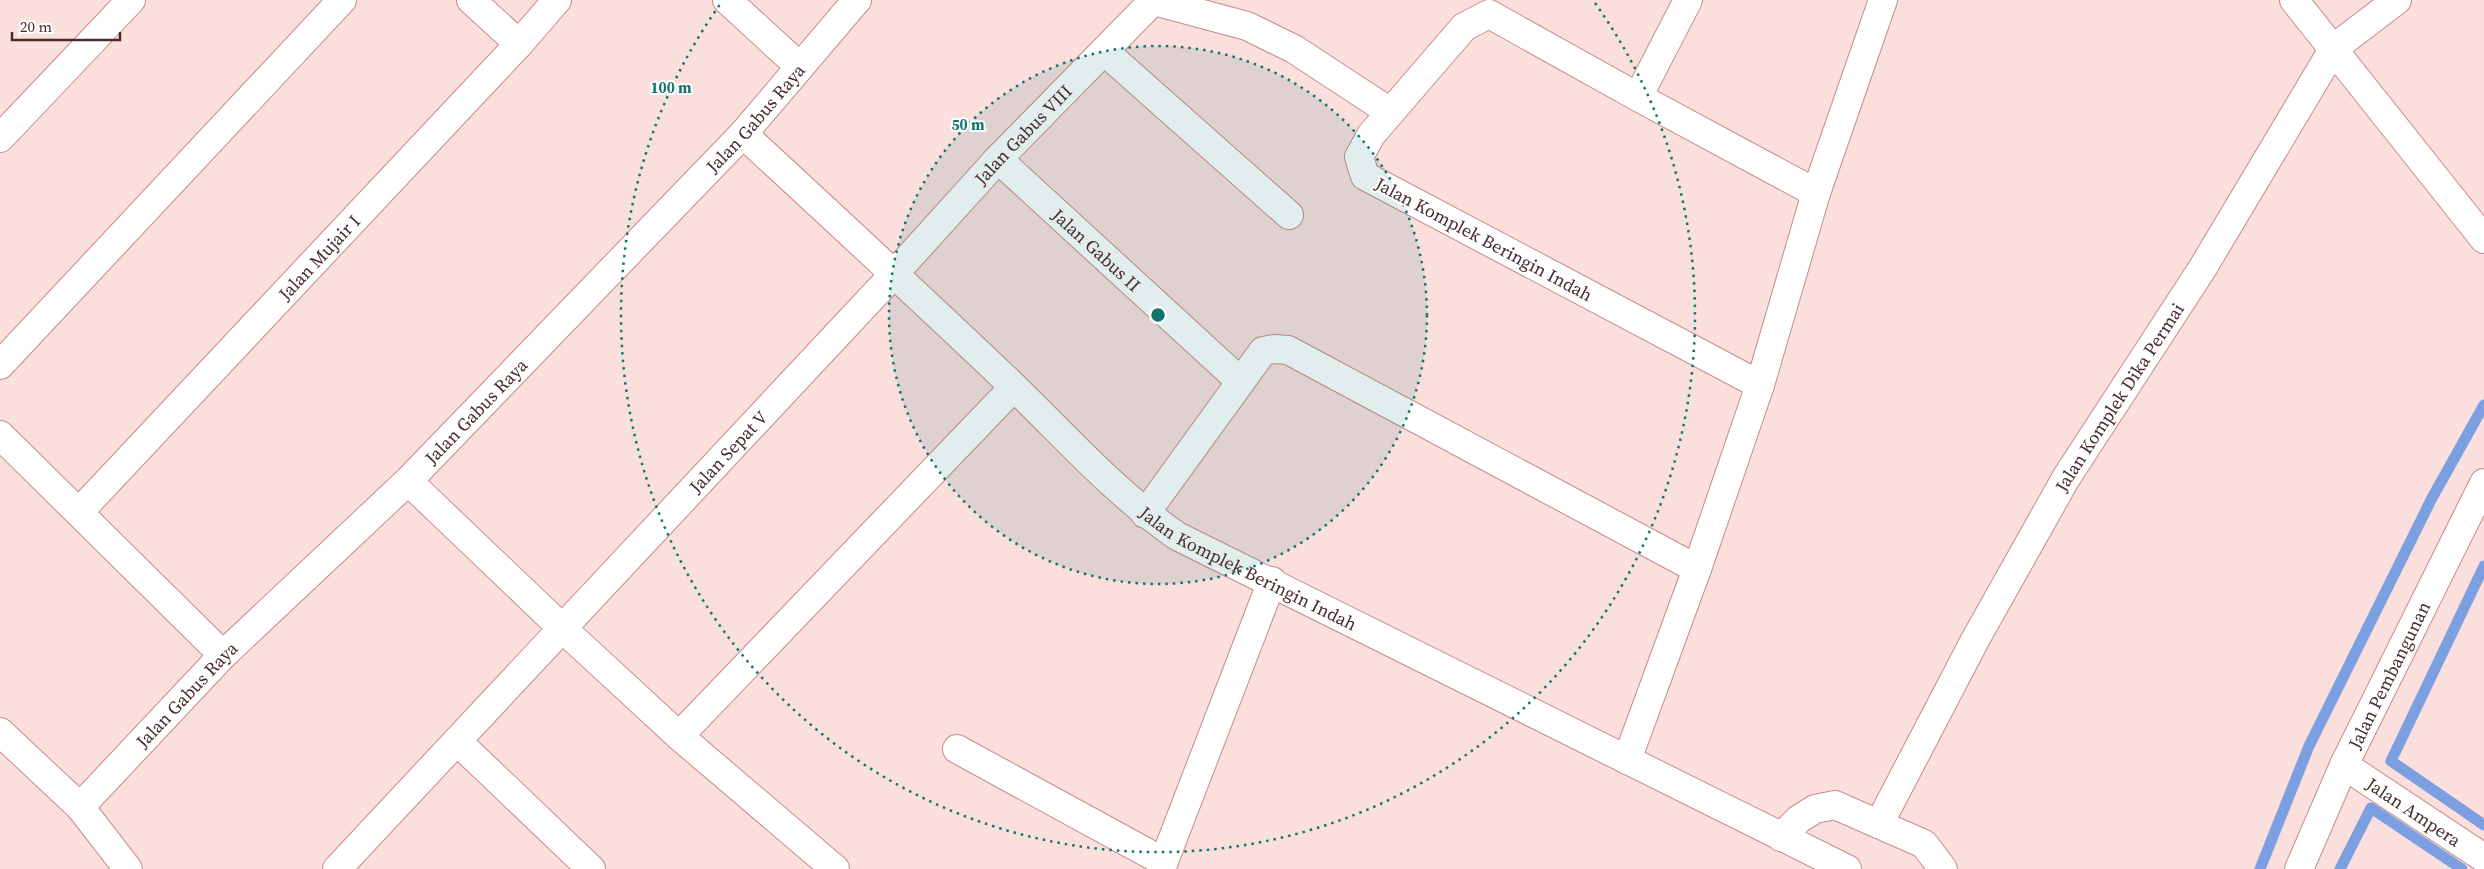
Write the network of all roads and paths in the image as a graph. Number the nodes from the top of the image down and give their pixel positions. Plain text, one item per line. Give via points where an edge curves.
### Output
1 (131, 0) edge
2 (342, 0) edge
3 (471, 0) edge
4 (557, 0) edge
5 (727, 0) edge
6 (857, 0) edge
7 (1154, 0) edge
8 (1688, 0) edge
9 (1883, 0) edge
10 (2294, 0) edge
11 (2397, 0) edge
12 (519, 44) junction
13 (2334, 48) junction
14 (1104, 51) junction
15 (800, 67) junction
16 (1638, 97) junction
17 (1390, 112) junction
18 (743, 134) junction
19 (0, 138) edge
20 (998, 159) junction
21 (1816, 193) junction
22 (1290, 215) dead end
23 (2484, 239) edge
24 (894, 274) junction
25 (0, 365) edge
26 (1240, 380) junction
27 (1760, 385) junction
28 (1014, 387) junction
29 (0, 435) edge
30 (408, 481) junction
31 (2484, 483) edge
32 (79, 512) junction
33 (1145, 514) junction
34 (2475, 522) edge
35 (1697, 569) junction
36 (1272, 582) junction
37 (562, 628) junction
38 (223, 655) junction
39 (0, 732) edge
40 (679, 736) junction
41 (457, 741) junction
42 (957, 749) dead end
43 (1627, 760) junction
44 (2344, 764) junction
45 (80, 807) junction
46 (1879, 824) junction
47 (1782, 837) junction
48 (2484, 858) edge
49 (1813, 862) edge
50 (351, 864) edge
51 (1163, 866) edge
52 (128, 869) edge
53 (591, 869) edge
54 (835, 869) edge
55 (1847, 869) edge
56 (1943, 869) edge
57 (2299, 869) edge

1 - 19 street
2 - 25 street
3 - 12 street
4 - 12 street, Jalan Mujair I
5 - 15 street
6 - 15 street, Jalan Gabus Raya
7 - 14 street, Jalan Gabus VIII
7 - 17 street via 1247,26 1294,49
8 - 16 street
9 - 21 street
10 - 13 street
11 - 13 street, Jalan Komplek Dika Permai
12 - 32 street, Jalan Mujair I
13 - 23 street
13 - 46 street, Jalan Komplek Dika Permai via 2202,269 2066,478 1975,640
14 - 20 street, Jalan Gabus VIII
14 - 22 street
15 - 18 street, Jalan Gabus Raya
16 - 17 street, Jalan Komplek Beringin Indah via 1489,14 1464,27
16 - 21 street, Jalan Komplek Beringin Indah
17 - 27 street, Jalan Komplek Beringin Indah via 1371,135 1359,157 1365,176
18 - 24 street
18 - 30 street, Jalan Gabus Raya
20 - 24 street, Jalan Gabus VIII
20 - 26 street, Jalan Gabus II
21 - 27 street
24 - 28 street
24 - 37 street, Jalan Sepat V
26 - 33 street, Jalan Komplek Beringin Indah
26 - 35 street, Jalan Komplek Beringin Indah via 1263,351 1288,350
27 - 35 street
28 - 33 street
28 - 40 street
29 - 32 street
30 - 37 street
30 - 38 street, Jalan Gabus Raya
31 - 34 street, Jalan Pembangunan
32 - 38 street
33 - 36 street, Jalan Komplek Beringin Indah via 1177,536
34 - 44 street, Jalan Pembangunan
35 - 43 street
36 - 43 street, Jalan Komplek Beringin Indah
36 - 51 street
37 - 40 street
37 - 41 street, Jalan Sepat V
38 - 45 street, Jalan Gabus Raya
39 - 45 street
40 - 54 street
41 - 50 street, Jalan Sepat V
41 - 53 street
42 - 51 street
43 - 47 street, Jalan Komplek Beringin Indah
44 - 48 street, Jalan Ampera
44 - 57 street, Jalan Pembangunan
45 - 52 street
46 - 47 street via 1835,805 1815,809 1799,819
46 - 56 street via 1924,844
47 - 49 street, Jalan Komplek Beringin Indah
49 - 55 street, Jalan Komplek Beringin Indah

